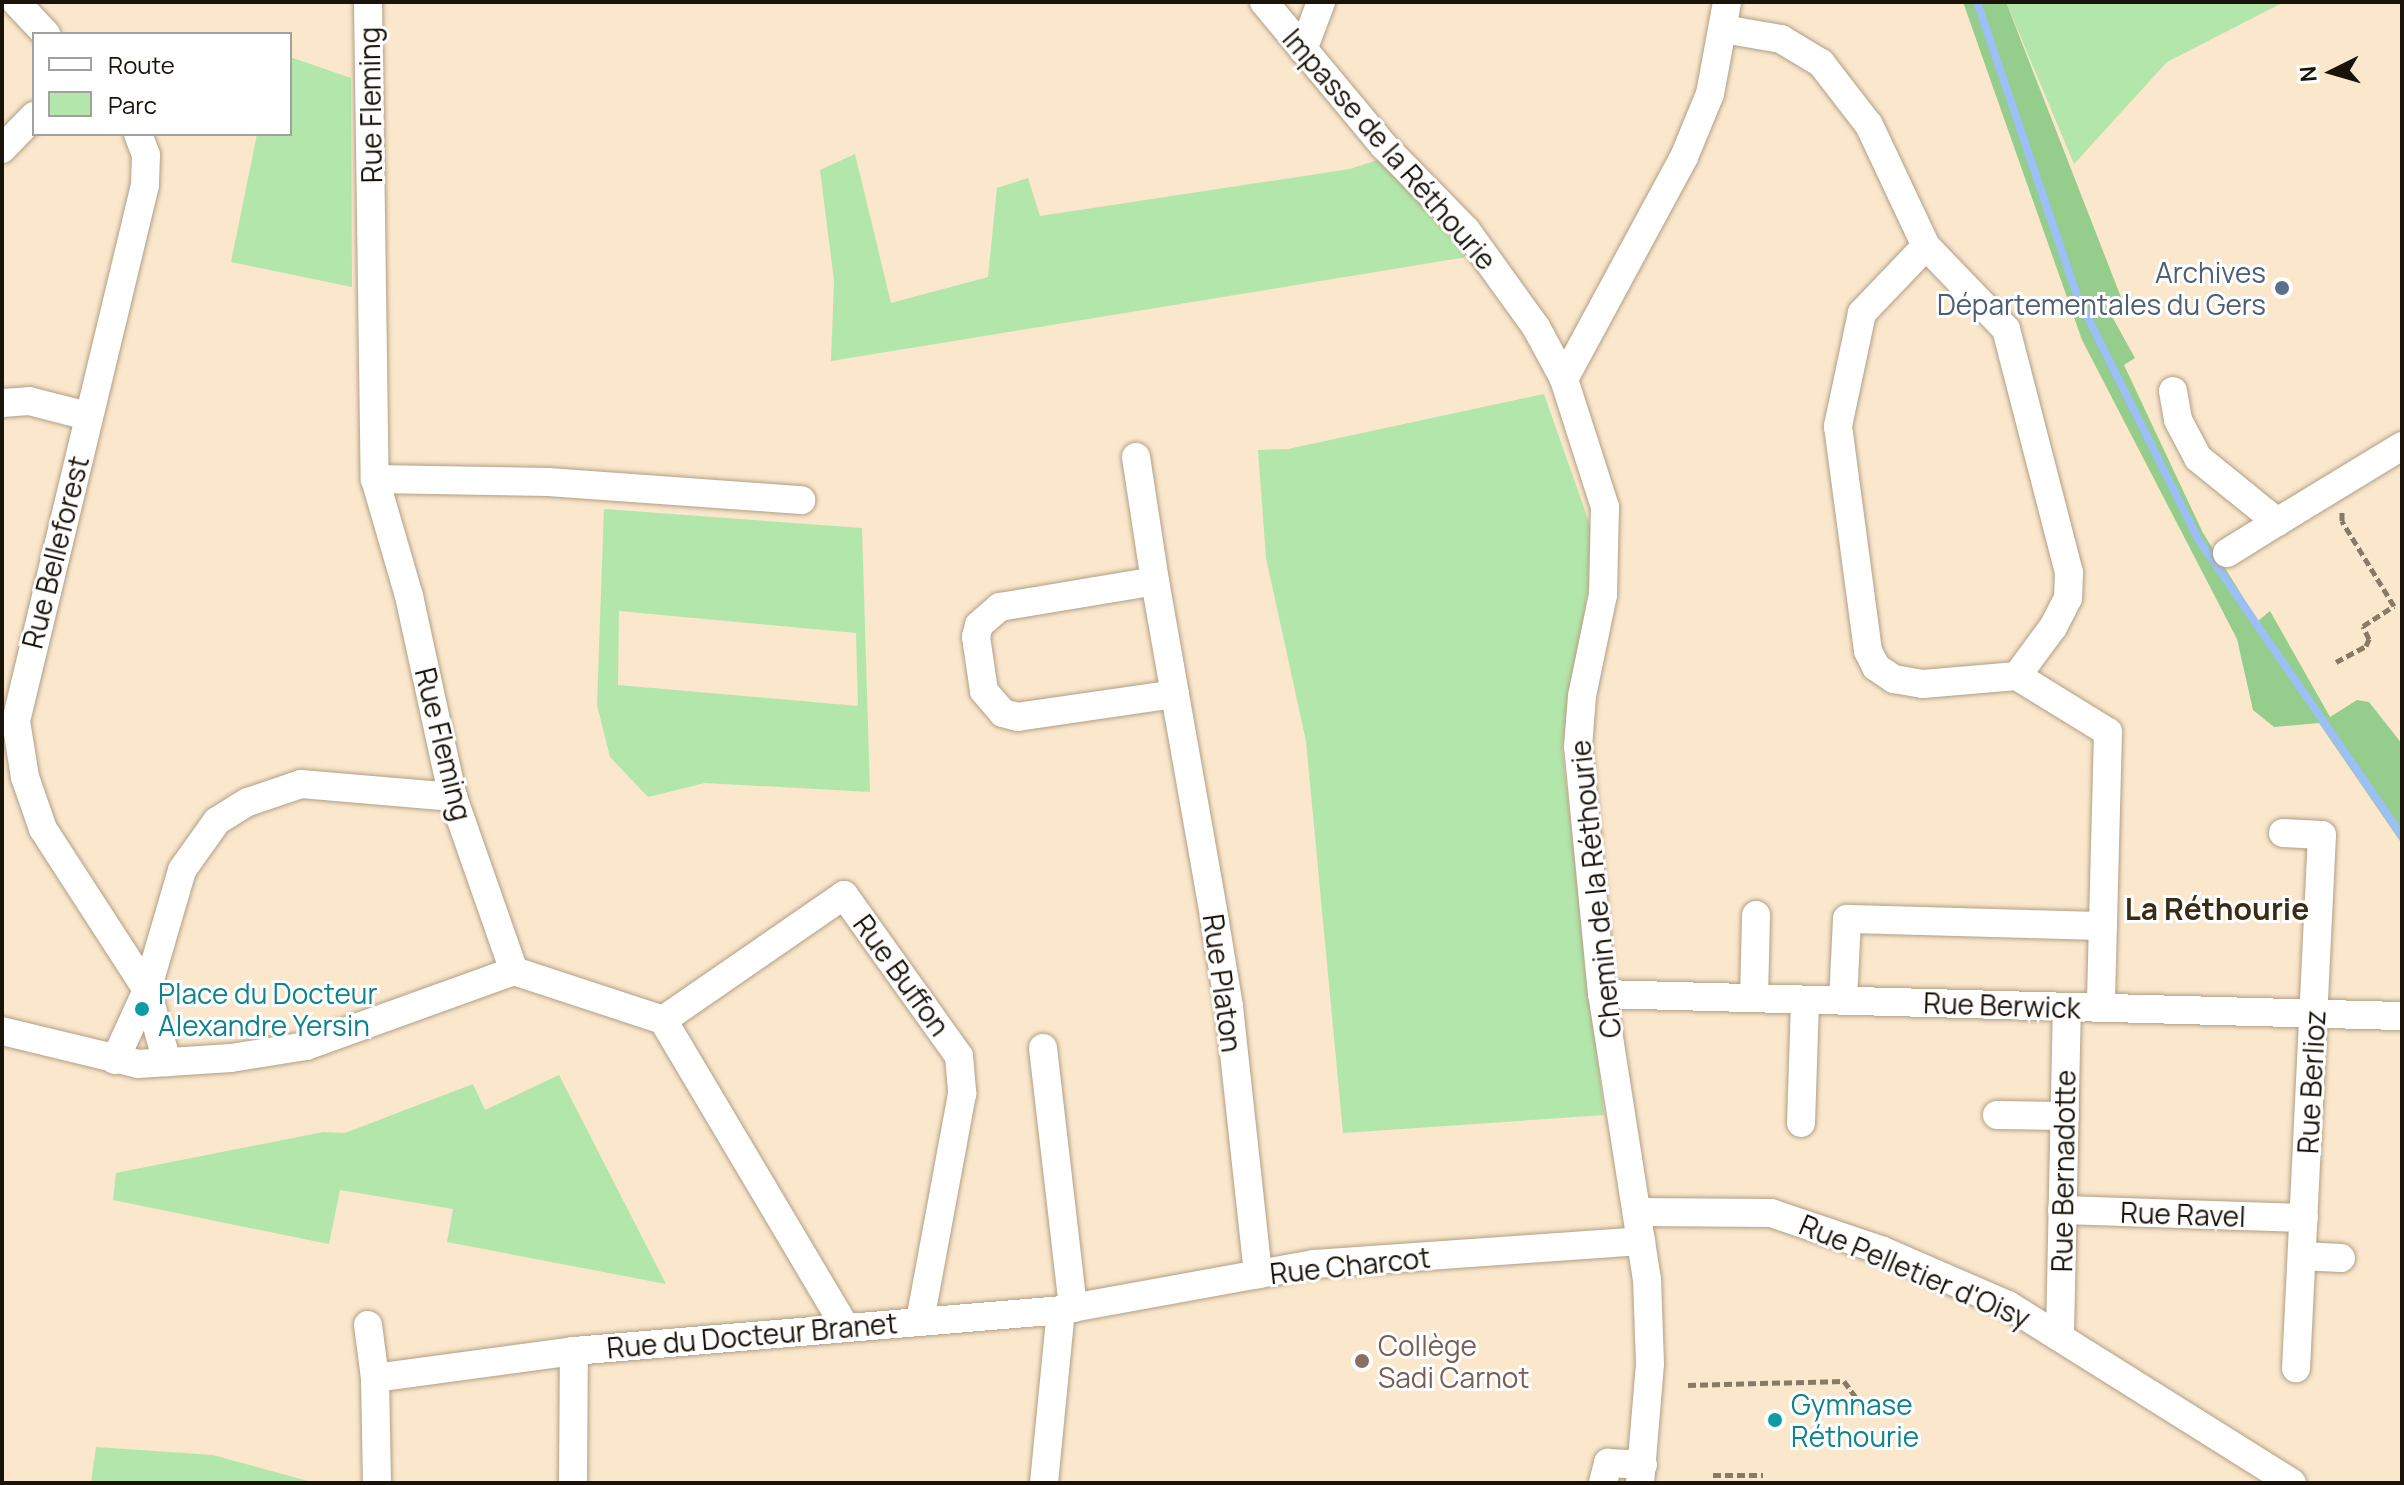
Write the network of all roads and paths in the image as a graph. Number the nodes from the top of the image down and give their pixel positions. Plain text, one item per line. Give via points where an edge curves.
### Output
1 (16, 2) edge
2 (368, 2) edge
3 (1264, 2) edge
4 (1321, 2) edge
5 (1725, 16) edge
6 (44, 32) edge
7 (1303, 50) junction
8 (32, 118) edge
9 (139, 136) edge
10 (2, 149) edge
11 (1926, 246) junction
12 (1564, 379) junction
13 (2173, 391) dead end
14 (2, 403) edge
15 (88, 416) junction
16 (2402, 446) edge
17 (1136, 457) dead end
18 (375, 479) junction
19 (2332, 488) junction
20 (801, 500) dead end
21 (2277, 522) junction
22 (2227, 553) dead end
23 (1155, 581) junction
24 (2336, 662) dead end
25 (2017, 676) junction
26 (1175, 694) junction
27 (11, 695) edge
28 (453, 797) junction
29 (2283, 833) dead end
30 (1756, 915) dead end
31 (2103, 926) junction
32 (514, 971) junction
33 (147, 990) junction
34 (1602, 994) junction
35 (1754, 998) junction
36 (1805, 1000) junction
37 (1843, 1001) junction
38 (2067, 1007) junction
39 (2101, 1008) junction
40 (2315, 1013) junction
41 (2402, 1016) edge
42 (663, 1020) junction
43 (2, 1031) edge
44 (1043, 1048) dead end
45 (115, 1060) junction
46 (167, 1062) junction
47 (1997, 1115) dead end
48 (2065, 1116) junction
49 (1801, 1123) dead end
50 (2062, 1210) junction
51 (1637, 1212) junction
52 (2304, 1218) junction
53 (1641, 1241) junction
54 (2302, 1256) junction
55 (2341, 1258) dead end
56 (1258, 1274) junction
57 (1067, 1309) junction
58 (920, 1321) junction
59 (368, 1325) dead end
60 (845, 1326) junction
61 (2060, 1335) junction
62 (574, 1351) junction
63 (2296, 1368) dead end
64 (375, 1378) junction
65 (1688, 1385) dead end
66 (1865, 1410) dead end
67 (1641, 1474) edge
68 (1713, 1475) dead end
69 (1763, 1475) dead end
70 (377, 1483) edge
71 (573, 1483) edge
72 (1044, 1483) edge
73 (1603, 1483) edge
74 (2292, 1483) edge

1 - 6 street
2 - 18 street, Rue Fleming
3 - 7 street, Impasse de la Réthourie
4 - 7 street
5 - 11 street via 1821,63 1869,125
5 - 12 street via 1710,94 1684,157
7 - 12 street, Impasse de la Réthourie via 1384,146 1466,230 1536,327
8 - 10 street
9 - 15 street, Rue Belleforest via 146,155 145,185
11 - 25 street via 2006,329 2069,572 2068,598
11 - 25 street via 1862,313 1838,426 1868,651 1876,667 1894,679 1923,684
12 - 34 street, Chemin de la Réthourie via 1605,507 1603,595 1582,696 1578,747
13 - 21 street via 2178,420 2198,458
14 - 15 street via 29,401
15 - 27 street, Rue Belleforest
16 - 19 street
17 - 23 street, Rue Platon
18 - 20 street via 548,482
18 - 28 street, Rue Fleming via 409,596
19 - 21 street
19 - 24 path via 2343,505 2342,521 2394,606 2363,626 2369,639 2366,646
21 - 22 street
23 - 26 street, Rue Platon
23 - 26 street via 1000,607 988,614 976,637 984,691 992,704 1018,717
25 - 31 street via 2108,732
26 - 56 street, Rue Platon via 1229,1007
27 - 33 street, Rue Belleforest via 19,750 43,829
28 - 32 street, Rue Fleming
28 - 33 street via 301,784 230,811 204,834 182,870
29 - 40 street, Rue Berlioz via 2322,835
30 - 35 street
31 - 37 street via 1847,919
31 - 39 street
32 - 42 street
32 - 46 street via 306,1046
33 - 45 street
33 - 46 street
34 - 35 street, Rue Berwick
34 - 51 street, Chemin de la Réthourie
35 - 36 street, Rue Berwick
36 - 37 street, Rue Berwick
36 - 49 street
37 - 38 street, Rue Berwick
38 - 39 street, Rue Berwick
38 - 48 street, Rue Bernadotte
39 - 40 street, Rue Berwick
40 - 41 street, Rue Berwick
40 - 52 street, Rue Berlioz
42 - 58 street, Rue Buffon via 844,895 959,1056 962,1094
42 - 60 street
43 - 45 street
44 - 57 street
45 - 46 street
47 - 48 street
48 - 50 street, Rue Bernadotte
50 - 52 street, Rue Ravel
50 - 61 street, Rue Bernadotte
51 - 53 street, Chemin de la Réthourie
51 - 61 street, Rue Pelletier d'Oisy via 1771,1213 1810,1223 2008,1305
52 - 54 street, Rue Berlioz
53 - 56 street, Rue Charcot via 1314,1264
53 - 67 street, Chemin de la Réthourie via 1650,1364
54 - 55 street
54 - 63 street, Rue Berlioz
56 - 57 street, Rue Charcot
57 - 58 street, Rue du Docteur Branet
57 - 72 street
58 - 60 street, Rue du Docteur Branet
59 - 64 street
60 - 62 street, Rue du Docteur Branet
61 - 74 street, Rue Pelletier d'Oisy
62 - 64 street
62 - 71 street, Rue du Docteur Branet
64 - 70 street
65 - 66 path via 1844,1381
67 - 73 street via 1608,1463
68 - 69 path

